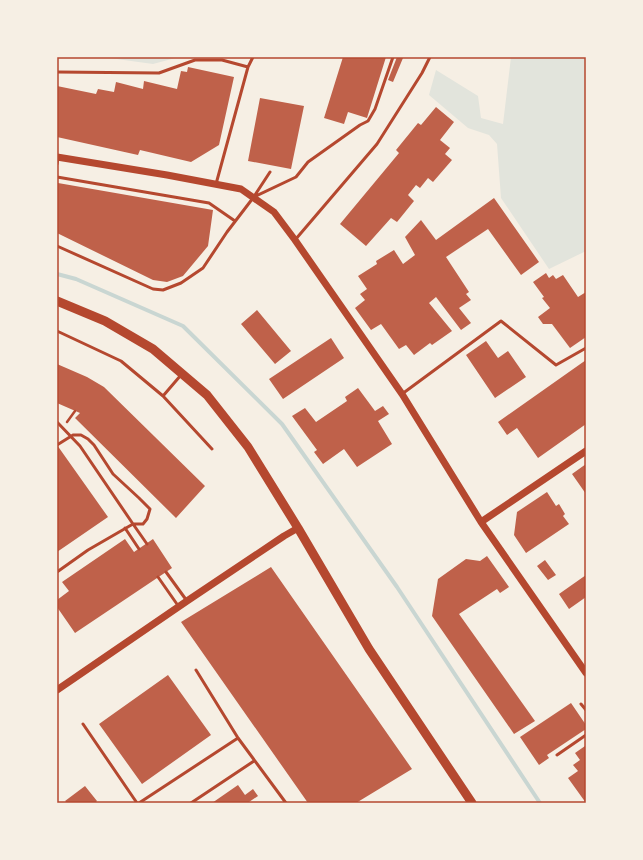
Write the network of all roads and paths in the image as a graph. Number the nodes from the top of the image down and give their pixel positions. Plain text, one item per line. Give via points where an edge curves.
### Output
1 (253, 57) edge
2 (393, 57) edge
3 (430, 57) edge
4 (248, 66) junction
5 (57, 72) edge
6 (57, 160) edge
7 (270, 172) dead end
8 (57, 177) edge
9 (216, 184) junction
10 (253, 198) junction
11 (235, 221) junction
12 (295, 240) junction
13 (57, 246) edge
14 (57, 301) edge
15 (57, 331) edge
16 (586, 348) edge
17 (183, 374) junction
18 (402, 394) junction
19 (163, 396) junction
20 (57, 422) edge
21 (57, 445) edge
22 (212, 449) dead end
23 (586, 451) edge
24 (481, 522) junction
25 (133, 524) junction
26 (125, 528) junction
27 (298, 528) junction
28 (147, 544) dead end
29 (139, 549) dead end
30 (57, 572) edge
31 (166, 572) dead end
32 (158, 578) dead end
33 (187, 601) junction
34 (179, 607) junction
35 (196, 670) dead end
36 (586, 673) edge
37 (57, 690) edge
38 (581, 704) dead end
39 (586, 710) edge
40 (83, 724) dead end
41 (586, 735) edge
42 (238, 738) junction
43 (557, 755) dead end
44 (254, 761) junction
45 (138, 803) edge
46 (191, 803) edge
47 (286, 803) edge
48 (472, 803) edge

1 - 4 lane
2 - 10 lane via 368,122 308,162 296,177
3 - 12 lane via 377,144
4 - 5 lane via 222,60 195,60 159,73
4 - 9 lane
6 - 9 street
7 - 10 lane
8 - 11 lane via 209,203
9 - 10 street via 240,189
10 - 11 lane
10 - 12 street via 274,212
11 - 13 lane via 203,268 181,283 163,290 153,289
12 - 18 street
14 - 17 main road via 105,321 153,349
15 - 19 lane via 121,361
16 - 18 lane via 556,365 501,321
17 - 19 lane
17 - 27 main road via 207,395 248,447
18 - 24 street
19 - 22 lane
20 - 25 lane via 80,446
21 - 25 lane via 74,434 81,435 94,445 113,474 150,509 143,524
23 - 24 street
24 - 36 street
25 - 26 lane
25 - 28 lane
26 - 29 lane
26 - 30 lane
27 - 33 street
27 - 48 main road via 369,649
31 - 33 lane
32 - 34 lane
33 - 34 street
34 - 37 street
35 - 42 lane
38 - 39 lane
40 - 45 lane
41 - 43 lane
42 - 44 lane
42 - 45 lane
44 - 46 lane
44 - 47 lane

